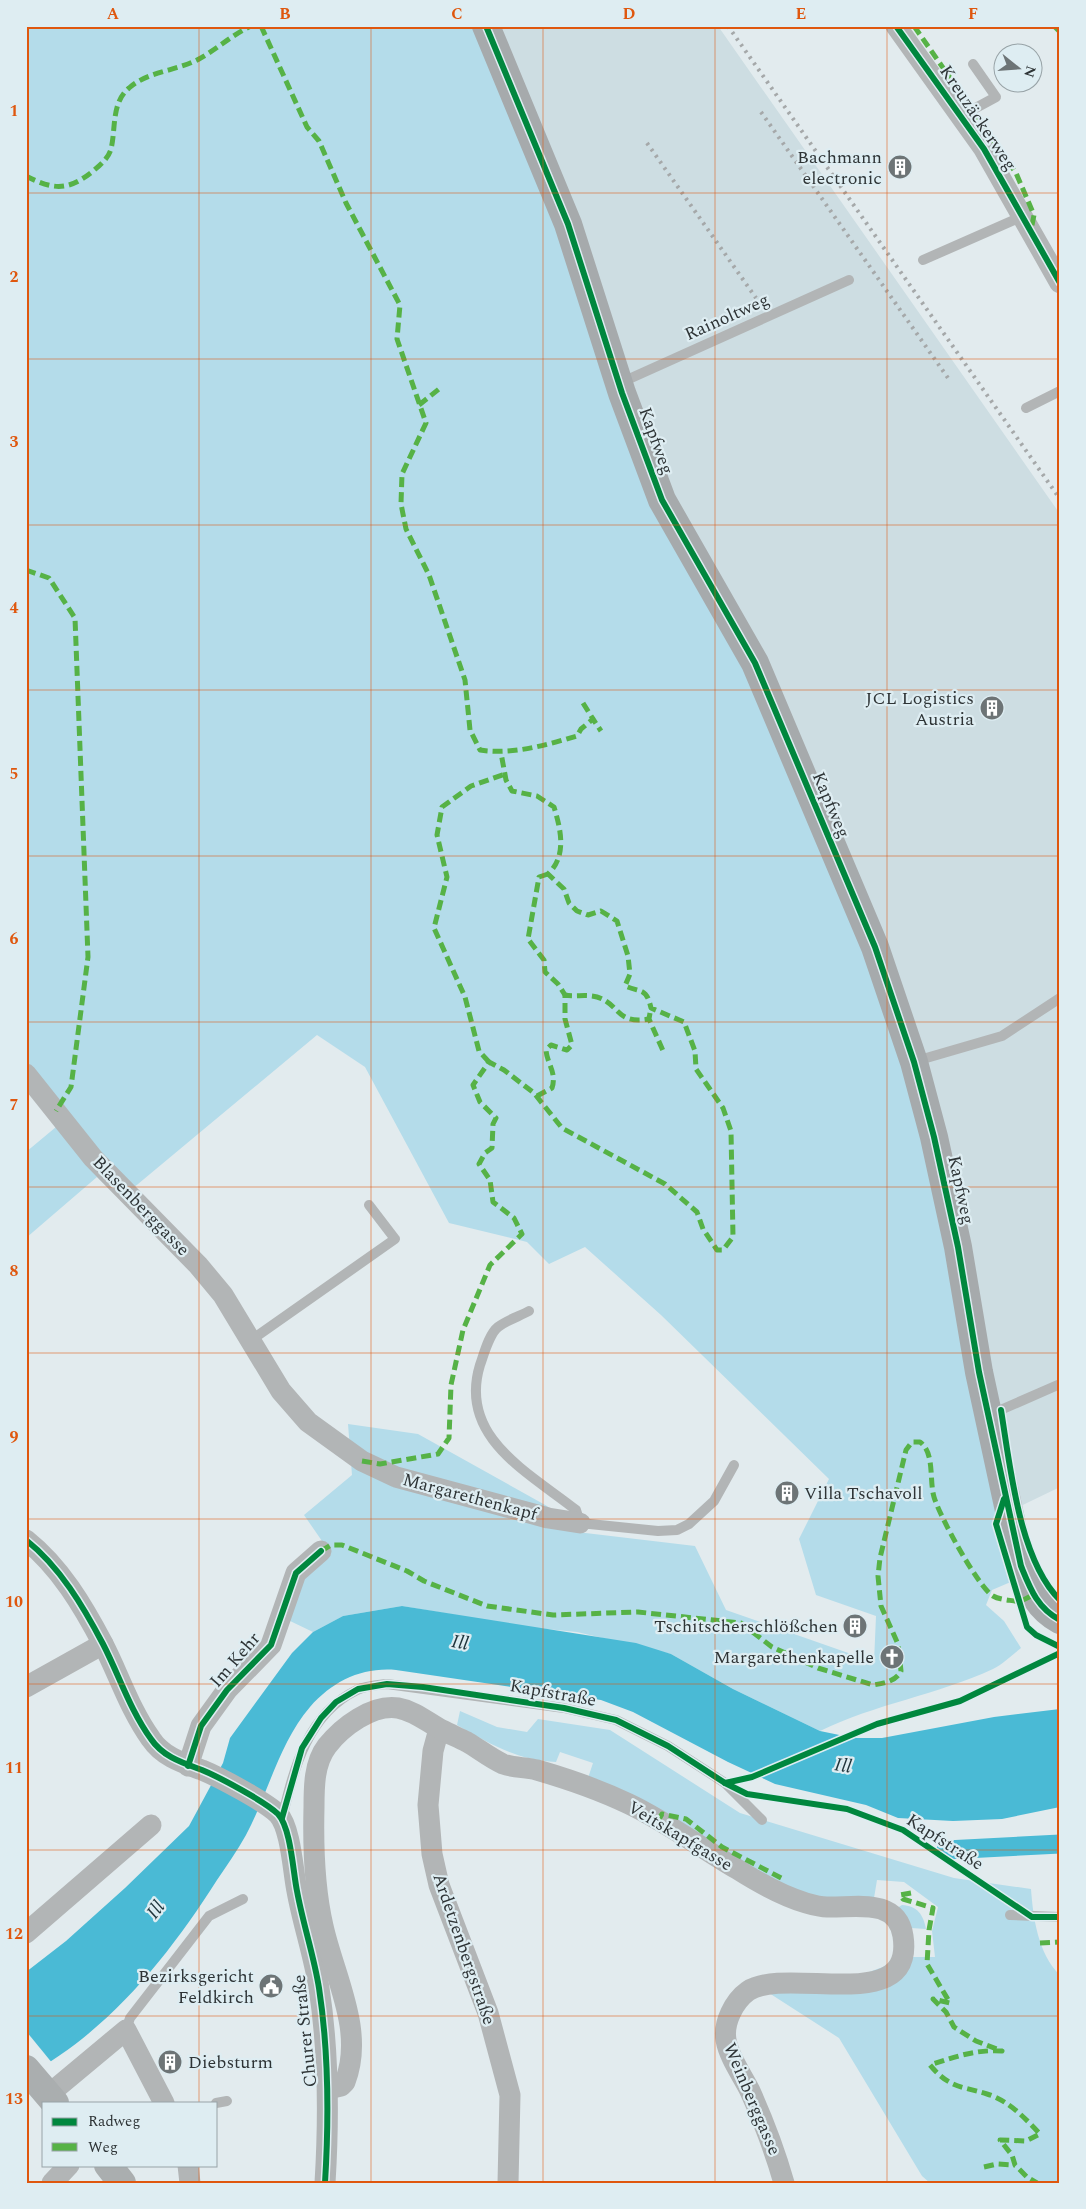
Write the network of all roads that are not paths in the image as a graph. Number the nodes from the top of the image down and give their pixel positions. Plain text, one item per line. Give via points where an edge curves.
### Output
1 (486, 26) edge
2 (896, 26) edge
3 (973, 64) dead end
4 (962, 118) junction
5 (1023, 216) junction
6 (923, 260) dead end
7 (849, 280) dead end
8 (1060, 283) edge
9 (619, 383) junction
10 (1060, 391) edge
11 (1026, 408) dead end
12 (1060, 998) edge
13 (914, 1062) junction
14 (26, 1074) edge
15 (370, 1206) dead end
16 (529, 1311) dead end
17 (250, 1341) junction
18 (1060, 1384) edge
19 (988, 1416) junction
20 (362, 1462) joint
21 (734, 1465) dead end
22 (580, 1523) junction
23 (26, 1540) edge
24 (321, 1552) dead end
25 (1060, 1620) edge
26 (103, 1644) junction
27 (26, 1687) edge
28 (439, 1729) junction
29 (188, 1766) junction
30 (276, 1813) junction
31 (762, 1820) dead end
32 (151, 1825) dead end
33 (243, 1899) dead end
34 (1010, 1915) dead end
35 (1060, 1916) edge
36 (26, 1933) edge
37 (903, 1946) joint
38 (126, 2030) junction
39 (41, 2086) edge
40 (328, 2088) junction
41 (163, 2102) edge
42 (68, 2166) edge
43 (109, 2166) edge
44 (188, 2166) edge
45 (52, 2183) edge
46 (122, 2183) edge
47 (190, 2183) edge
48 (325, 2183) edge
49 (508, 2183) edge
50 (784, 2183) edge

1 - 9 street, Kapfweg via 568,224
2 - 4 street, Kreuzäckerweg
3 - 4 lane via 996,97
4 - 5 street, Kreuzäckerweg
5 - 6 lane
5 - 8 street, Kreuzäckerweg
7 - 9 lane, Rainoltweg
9 - 13 street, Kapfweg via 662,500 755,663 875,947
10 - 11 lane
12 - 13 lane via 1002,1036
13 - 19 street, Kapfweg via 956,1238
14 - 17 street, Blasenberggasse via 93,1158 198,1265 223,1295
15 - 17 lane via 395,1239
16 - 22 lane, Margarethenkapf via 497,1328 476,1378 477,1410 484,1429 501,1452 576,1510
17 - 20 street, Blasenberggasse via 281,1391 308,1422
18 - 19 lane
19 - 25 street, Kapfweg via 1021,1566 1033,1595 1049,1614
20 - 22 street, Margarethenkapf via 396,1477 548,1518
21 - 22 lane, Margarethenkapf via 714,1501 689,1524 677,1530
23 - 26 street via 67,1582
24 - 29 street, Im Kehr via 296,1573 271,1644 227,1690 201,1726
26 - 27 street
26 - 29 street via 149,1737 171,1758
28 - 37 street, Veitskapfgasse via 505,1764 573,1781 630,1804 787,1896 825,1908 872,1906 884,1910 898,1922
28 - 40 street via 415,1713 398,1708 379,1710 356,1719 340,1733 326,1747 318,1765 314,1793 315,1871 322,1925 346,2009 352,2046 344,2082
28 - 49 street, Ardetzenbergstraße via 433,1751 428,1805 432,1854 439,1885 488,2013 510,2095
29 - 30 street via 212,1775
30 - 31 lane, Kapfstraße via 302,1748 321,1718 336,1702 358,1689 387,1684 564,1708 616,1720 668,1746 725,1783
30 - 40 street, Churer Straße via 287,1834 303,1926 319,1987
32 - 36 street
33 - 38 lane via 209,1916 130,2018
34 - 35 lane
37 - 50 street, Weinberggasse via 897,1968 890,1976 876,1982 850,1985 794,1982 759,1986 747,1992 733,2008 726,2025 727,2044 752,2096
38 - 39 street
38 - 41 street
40 - 48 street, Churer Straße
42 - 45 street
43 - 46 main road
44 - 47 street

